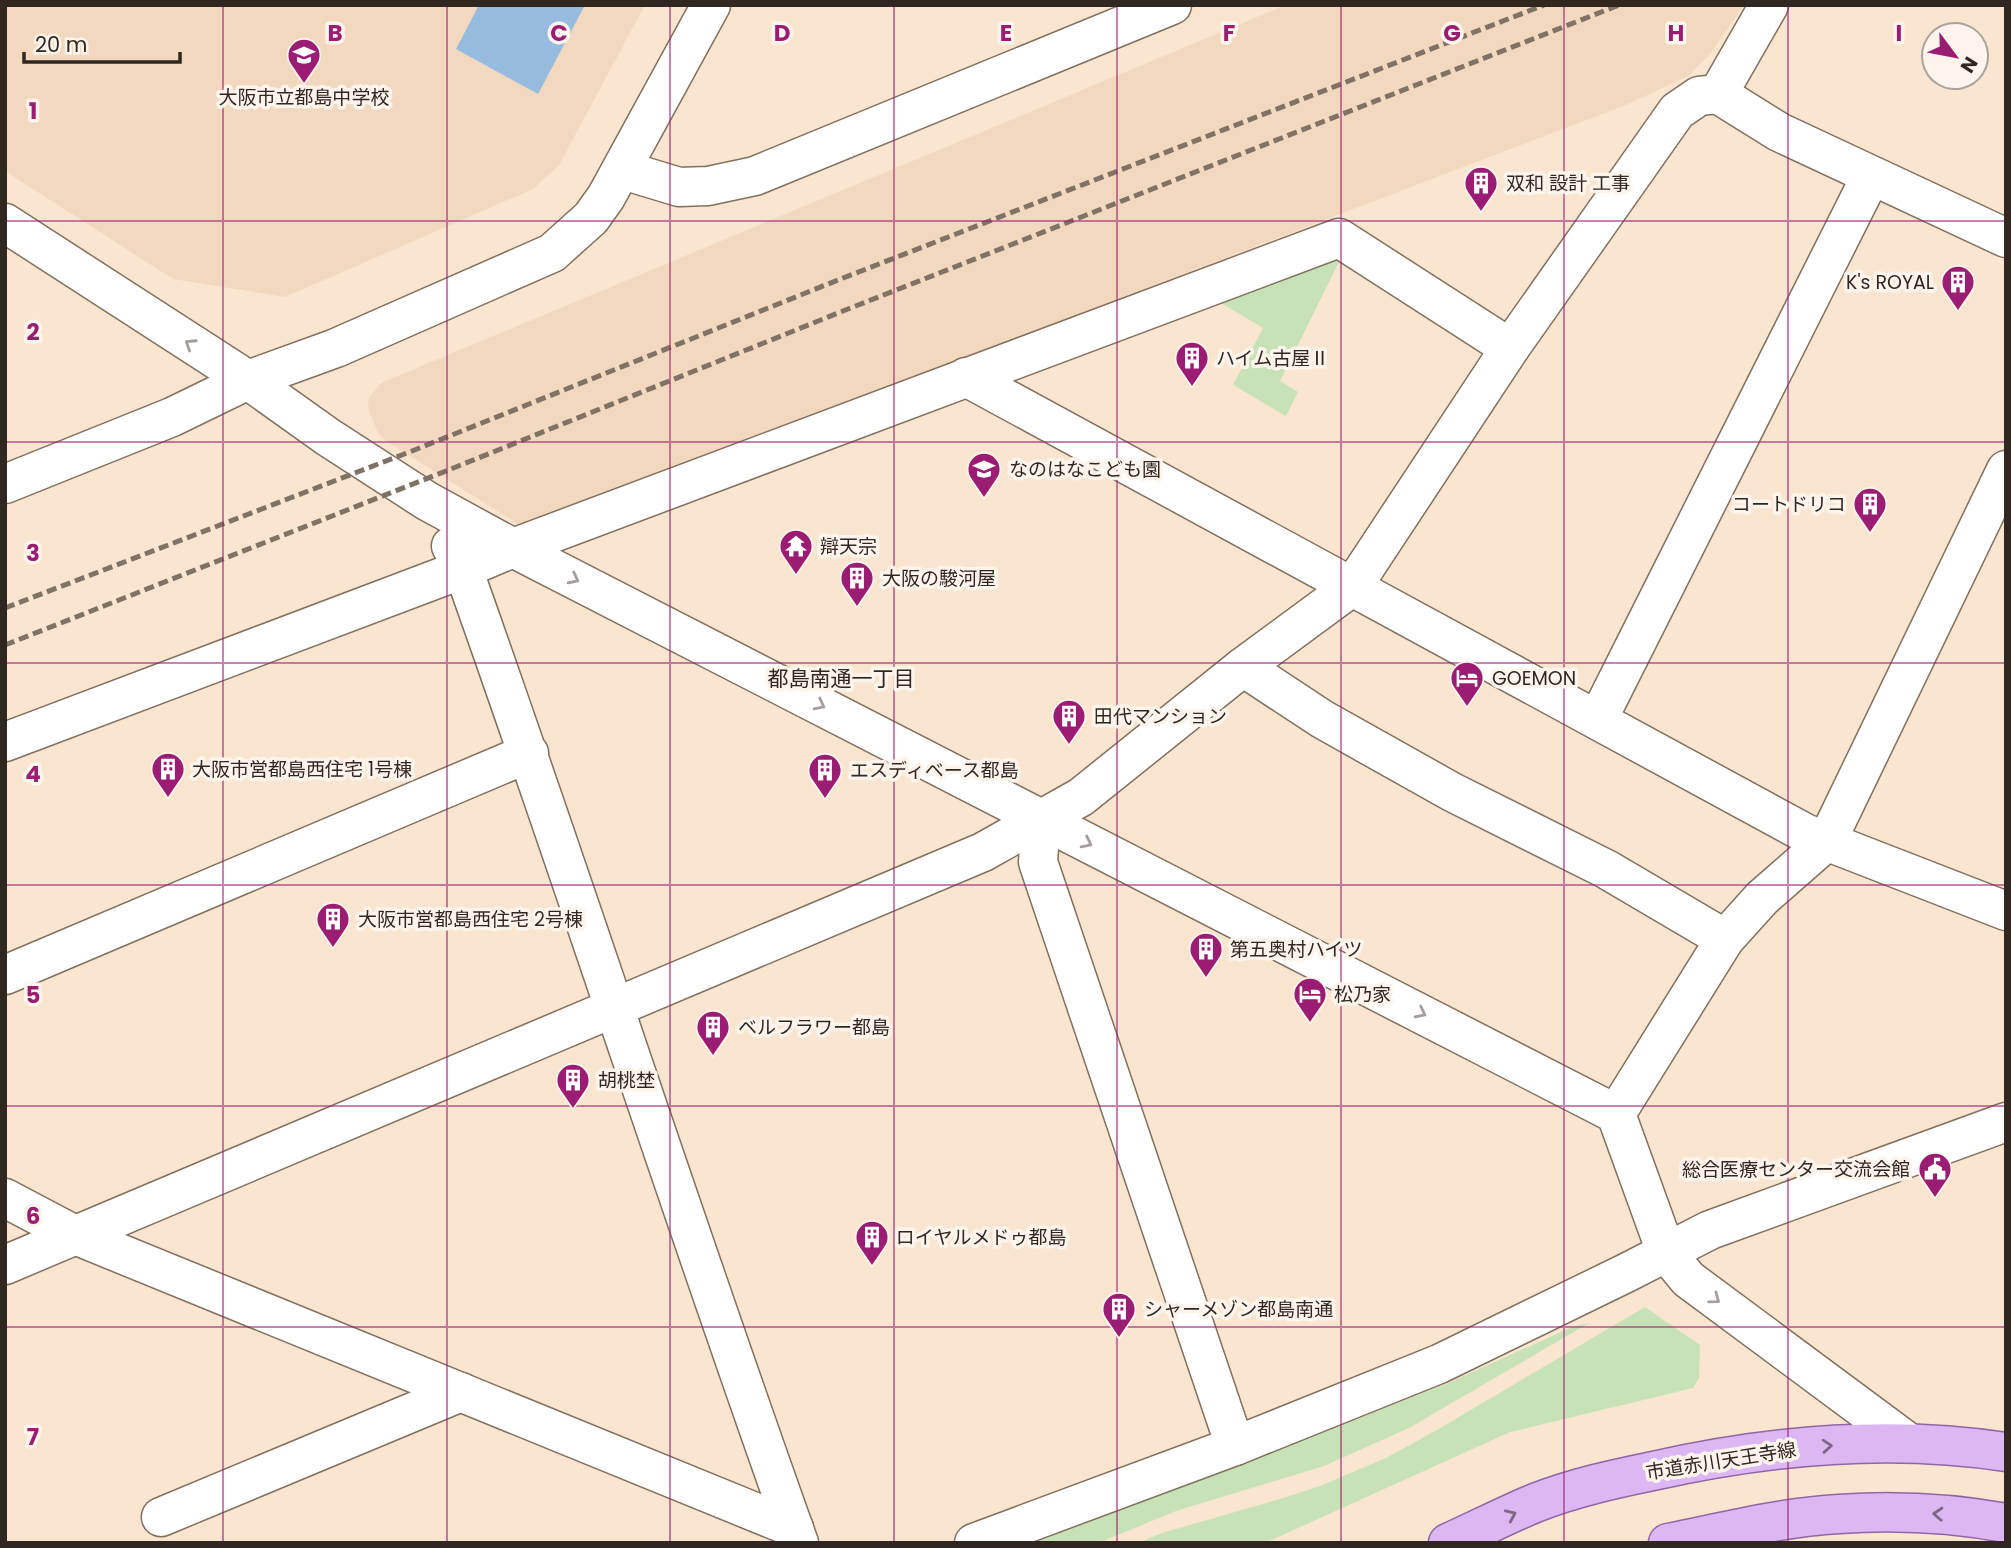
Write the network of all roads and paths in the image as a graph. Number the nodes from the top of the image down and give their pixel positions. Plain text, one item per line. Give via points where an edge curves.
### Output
1 (711, 5) edge
2 (1172, 5) edge
3 (1769, 5) edge
4 (1718, 94) junction
5 (623, 170) junction
6 (1871, 176) junction
7 (5, 223) edge
8 (2006, 238) edge
9 (1510, 348) junction
10 (966, 377) junction
11 (248, 380) junction
12 (2006, 470) edge
13 (5, 484) edge
14 (427, 501) junction
15 (513, 548) junction
16 (463, 569) junction
17 (1353, 586) junction
18 (1243, 667) junction
19 (1598, 719) junction
20 (5, 742) edge
21 (529, 753) junction
22 (1041, 820) junction
23 (1827, 841) junction
24 (2006, 911) edge
25 (1726, 939) junction
26 (5, 975) edge
27 (613, 1009) junction
28 (1616, 1114) junction
29 (2006, 1122) edge
30 (5, 1198) edge
31 (75, 1235) junction
32 (1666, 1252) junction
33 (5, 1265) edge
34 (461, 1392) junction
35 (1909, 1443) junction
36 (1235, 1446) junction
37 (2006, 1452) edge
38 (161, 1517) dead end
39 (2006, 1523) edge
40 (796, 1536) edge
41 (1721, 1538) edge
42 (974, 1543) edge
43 (1448, 1543) edge
44 (1668, 1543) edge

1 - 5 street
2 - 5 street via 755,176 679,187
3 - 4 street
4 - 6 street via 1779,132
4 - 9 street via 1699,96 1676,111
5 - 11 street via 592,218 552,253 336,348
6 - 8 street
6 - 19 street
11 -> 7 street
9 - 10 street via 1339,238
9 - 17 street
10 - 15 street
10 - 17 street
11 - 13 street via 172,417
11 - 14 street
12 - 23 street
14 - 15 street
14 - 16 street
15 - 16 street
15 -> 22 street
16 - 20 street
16 - 21 street
17 - 18 street
17 - 19 street
18 - 22 street via 1081,797
18 - 25 street via 1357,739 1606,869
19 - 23 street
21 - 26 street
21 - 27 street
22 - 27 street via 983,852
22 -> 28 street
22 - 36 street via 1038,862
23 - 24 street
23 - 25 street via 1762,898
25 - 28 street
27 - 31 street
27 - 40 street
28 - 32 street
29 - 32 street via 1710,1230
30 - 31 street
31 - 33 street
31 - 34 street
32 -> 35 street via 1688,1279
32 - 36 street via 1439,1364
34 - 38 street
34 - 40 street
35 - 37 main road, 市道赤川天王寺線
43 -> 35 main road, 市道赤川天王寺線 via 1536,1503 1690,1462 1765,1450
36 - 42 street
39 -> 41 main road via 1898,1512 1836,1514
41 - 44 main road

